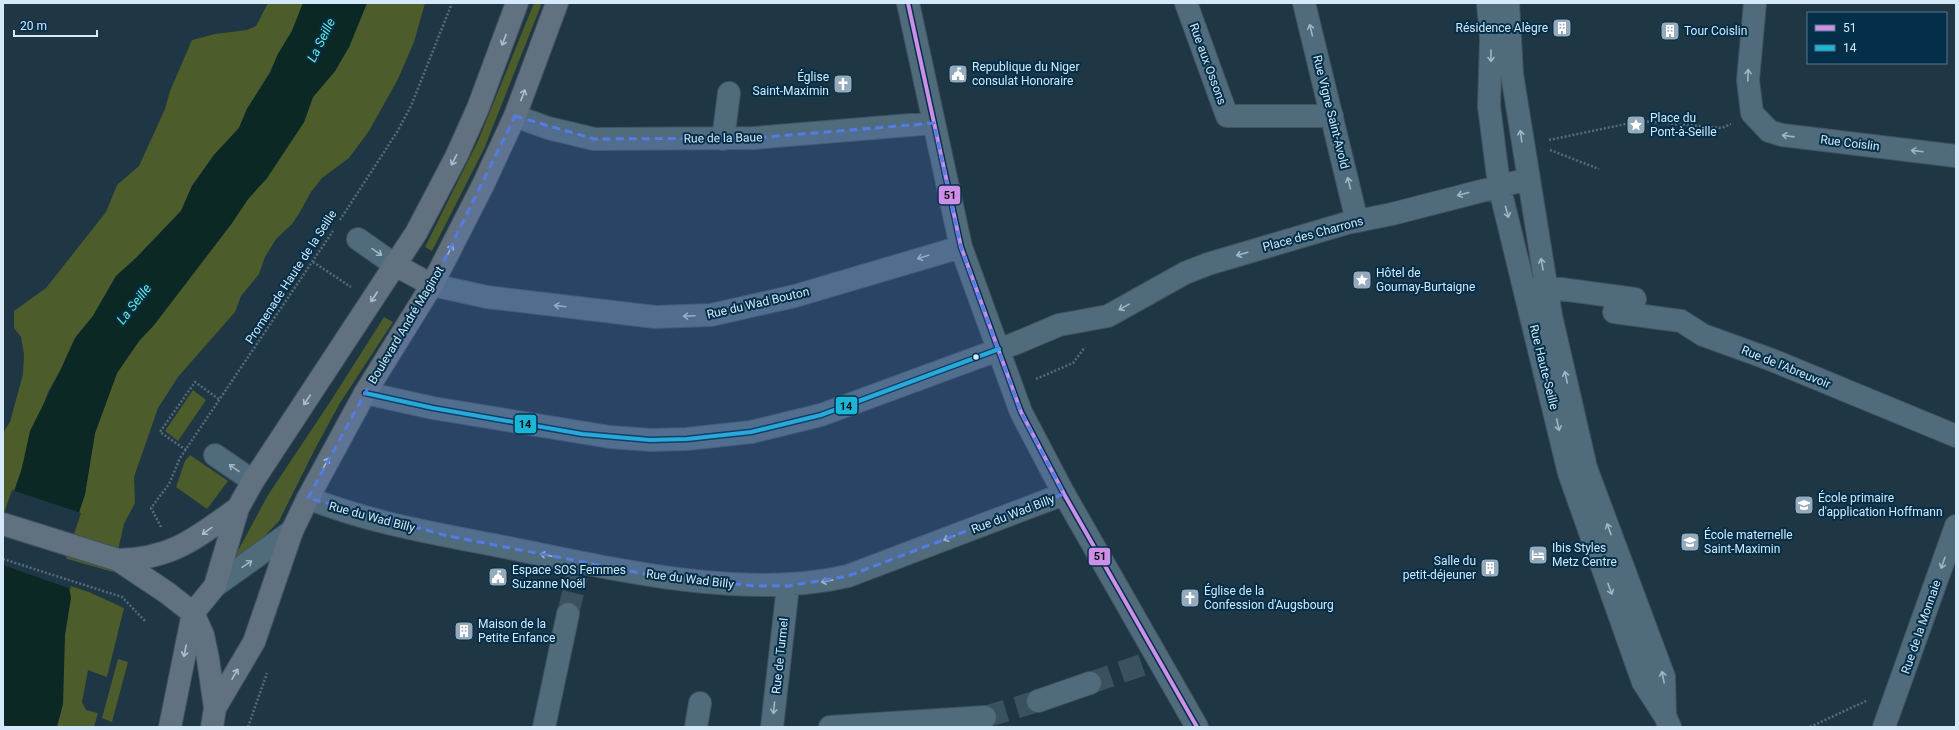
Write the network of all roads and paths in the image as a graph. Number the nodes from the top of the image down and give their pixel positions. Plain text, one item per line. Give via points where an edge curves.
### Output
1 (452, 3) edge
2 (518, 3) edge
3 (557, 3) edge
4 (908, 3) edge
5 (1186, 3) edge
6 (1304, 3) edge
7 (1488, 3) edge
8 (1508, 3) edge
9 (1755, 3) edge
10 (729, 93) dead end
11 (1752, 113) junction
12 (515, 116) junction
13 (1332, 116) junction
14 (934, 123) junction
15 (723, 139) junction
16 (1548, 140) dead end
17 (1548, 149) dead end
18 (1956, 156) edge
19 (1600, 169) dead end
20 (1528, 178) junction
21 (1499, 185) junction
22 (1352, 222) junction
23 (337, 224) dead end
24 (333, 230) dead end
25 (358, 239) dead end
26 (961, 246) junction
27 (395, 265) junction
28 (432, 285) junction
29 (1536, 288) junction
30 (1635, 299) dead end
31 (1614, 312) dead end
32 (1108, 316) junction
33 (999, 349) junction
34 (1013, 389) junction
35 (365, 393) junction
36 (220, 400) junction
37 (1956, 436) edge
38 (186, 450) junction
39 (215, 455) dead end
40 (253, 481) junction
41 (1064, 494) junction
42 (308, 498) junction
43 (238, 508) junction
44 (3, 524) edge
45 (1956, 526) edge
46 (292, 532) junction
47 (177, 549) junction
48 (3, 559) edge
49 (118, 560) junction
50 (215, 586) junction
51 (788, 586) junction
52 (193, 613) junction
53 (568, 614) tunnel mouth
54 (145, 621) dead end
55 (1090, 683) tunnel mouth
56 (1038, 701) tunnel mouth
57 (700, 703) dead end
58 (1893, 706) junction
59 (985, 717) tunnel mouth
60 (213, 718) edge
61 (1667, 722) edge
62 (861, 726) edge
63 (170, 727) edge
64 (544, 727) edge
65 (696, 727) edge
66 (772, 727) edge
67 (830, 727) edge
68 (1197, 727) edge
69 (1810, 727) edge
70 (1884, 727) edge

1 - 23 path, Promenade Haute de la Seille via 411,106
2 -> 27 main road via 478,108 456,157 416,234
12 -> 3 main road, Boulevard André Maginot
4 - 14 street
5 - 13 street, Rue aux Ossons via 1227,116
13 -> 6 street, Rue Vigne Saint-Avold
7 -> 21 street, Rue Haute-Seille via 1491,38 1489,106
20 -> 8 street, Rue Haute-Seille via 1512,74
11 -> 9 street via 1748,80
10 - 15 street
11 - 16 path via 1722,128 1640,121
18 -> 11 street, Rue Coislin via 1782,136 1769,131
12 - 15 street, Rue de la Baue via 594,140
28 -> 12 main road, Boulevard André Maginot
22 -> 13 street, Rue Vigne Saint-Avold
14 - 15 street, Rue de la Baue
14 - 26 street
17 - 19 path
20 - 21 street, Place des Charrons
29 -> 20 street, Rue Haute-Seille
21 -> 22 street, Place des Charrons via 1392,214
21 -> 29 street, Rue Haute-Seille
22 -> 32 street, Place des Charrons via 1208,264 1185,273
24 - 36 path, Promenade Haute de la Seille
25 -> 27 street
26 -> 28 street, Rue du Wad Bouton via 795,296 711,315 655,317 488,297
26 - 33 street
27 - 28 main road
27 -> 40 main road
28 - 35 main road, Boulevard André Maginot
29 - 30 street
29 - 61 street, Rue Haute-Seille via 1586,468 1664,677
31 - 37 street, Rue de l'Abreuvoir via 1681,321 1703,335 1772,360
32 - 33 street, Place des Charrons via 1058,325
32 - 34 path via 1073,363
33 - 34 street
33 - 35 street, Place des Charrons via 821,415 751,432 687,439 650,440 582,434
34 - 41 street via 1021,412
42 -> 35 main road, Boulevard André Maginot
36 - 38 path, Promenade Haute de la Seille
36 - 38 path via 195,382 160,432
38 - 47 path, Promenade Haute de la Seille via 169,484 152,508 165,535
40 -> 39 street
40 - 43 main road
41 -> 51 street, Rue du Wad Billy via 848,576 825,582
41 - 68 street via 1150,662
42 - 46 main road, Boulevard André Maginot
51 -> 42 street, Rue du Wad Billy via 754,586 579,569 362,516
43 -> 47 main road
43 - 50 main road
44 - 49 main road
45 -> 58 street, Rue de la Monnaie
50 -> 46 street
60 -> 46 main road, Boulevard André Maginot via 254,642
47 - 49 main road via 139,560
48 - 54 path via 122,597
49 - 52 main road
50 - 52 main road
51 -> 66 street, Rue de Turmel
52 - 60 main road, Boulevard André Maginot via 203,635
52 -> 63 main road
53 - 64 street
55 - 56 street
57 - 65 street
58 - 69 path via 1872,699
58 - 70 street, Rue de la Monnaie
59 - 62 street
62 - 67 street

